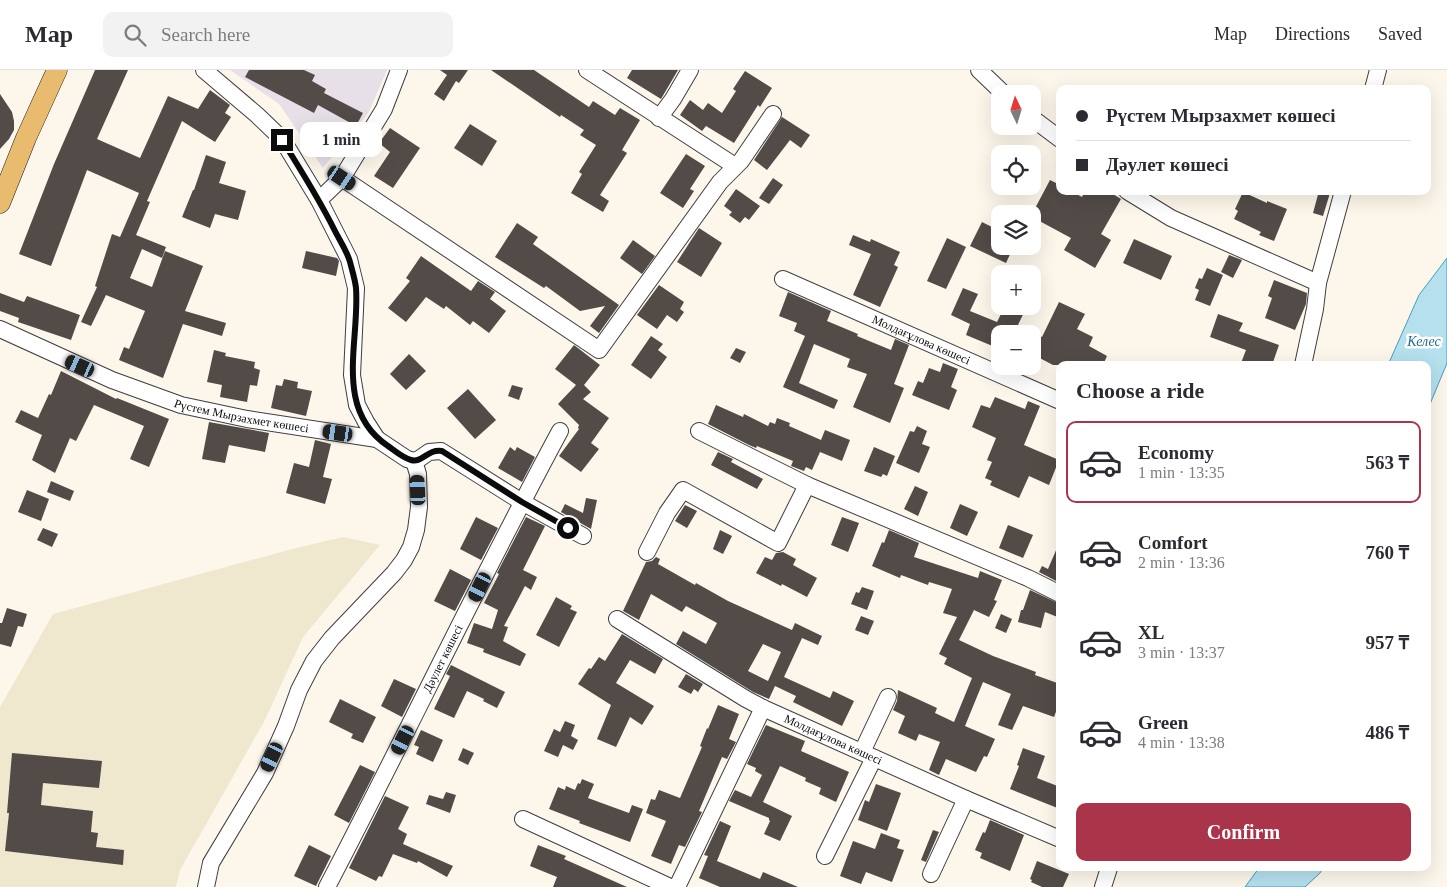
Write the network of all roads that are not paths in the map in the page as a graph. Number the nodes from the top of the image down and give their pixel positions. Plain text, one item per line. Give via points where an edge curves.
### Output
1 (57, 70) edge
2 (204, 70) edge
3 (399, 70) edge
4 (587, 70) edge
5 (690, 70) edge
6 (979, 70) edge
7 (1378, 70) edge
8 (995, 85) edge
9 (1374, 85) edge
10 (773, 114) dead end
11 (659, 118) junction
12 (1041, 125) edge
13 (1056, 136) edge
14 (735, 166) junction
15 (342, 178) junction
16 (1133, 195) edge
17 (1342, 195) edge
18 (320, 200) junction
19 (0, 203) edge
20 (783, 279) dead end
21 (1318, 283) junction
22 (0, 329) edge
23 (1304, 361) edge
24 (1056, 399) edge
25 (560, 431) dead end
26 (699, 431) dead end
27 (377, 439) junction
28 (414, 461) junction
29 (807, 485) junction
30 (522, 502) junction
31 (583, 536) dead end
32 (647, 552) dead end
33 (1056, 592) edge
34 (617, 618) dead end
35 (888, 697) dead end
36 (763, 708) junction
37 (868, 755) junction
38 (966, 799) junction
39 (523, 820) dead end
40 (1056, 837) edge
41 (825, 856) dead end
42 (1109, 871) edge
43 (931, 874) dead end
44 (206, 887) edge
45 (327, 887) edge
46 (670, 887) edge
47 (677, 887) edge
48 (1103, 887) edge

1 - 19 main road
2 - 18 street via 282,140
3 - 15 street via 384,109
4 - 11 street
5 - 11 street
6 - 8 street
7 - 9 street
10 - 14 street
11 - 14 street
12 - 13 street
14 - 15 street via 598,350
15 - 18 street
16 - 21 street via 1170,218
17 - 21 street
18 - 27 street via 350,259 356,288 352,375 357,405
20 - 24 street, Молдағұлова көшесі
21 - 23 street
22 - 27 street, Рүстем Мырзахмет көшесі via 112,380 181,405 247,419
25 - 30 street, Дәулет көшесі
26 - 29 street
27 - 28 street, Рүстем Мырзахмет көшесі
28 - 30 street via 429,452 442,451
28 - 44 street via 418,474 419,507 411,547 394,573 332,638 314,662 265,772 211,863
29 - 32 street via 778,543 683,490
29 - 33 street
30 - 31 street
30 - 45 street, Дәулет көшесі
34 - 36 street, Молдағұлова көшесі
35 - 37 street
36 - 37 street, Молдағұлова көшесі
36 - 47 street
37 - 38 street, Молдағұлова көшесі
37 - 41 street
38 - 40 street, Молдағұлова көшесі
38 - 43 street
39 - 46 street
42 - 48 street

